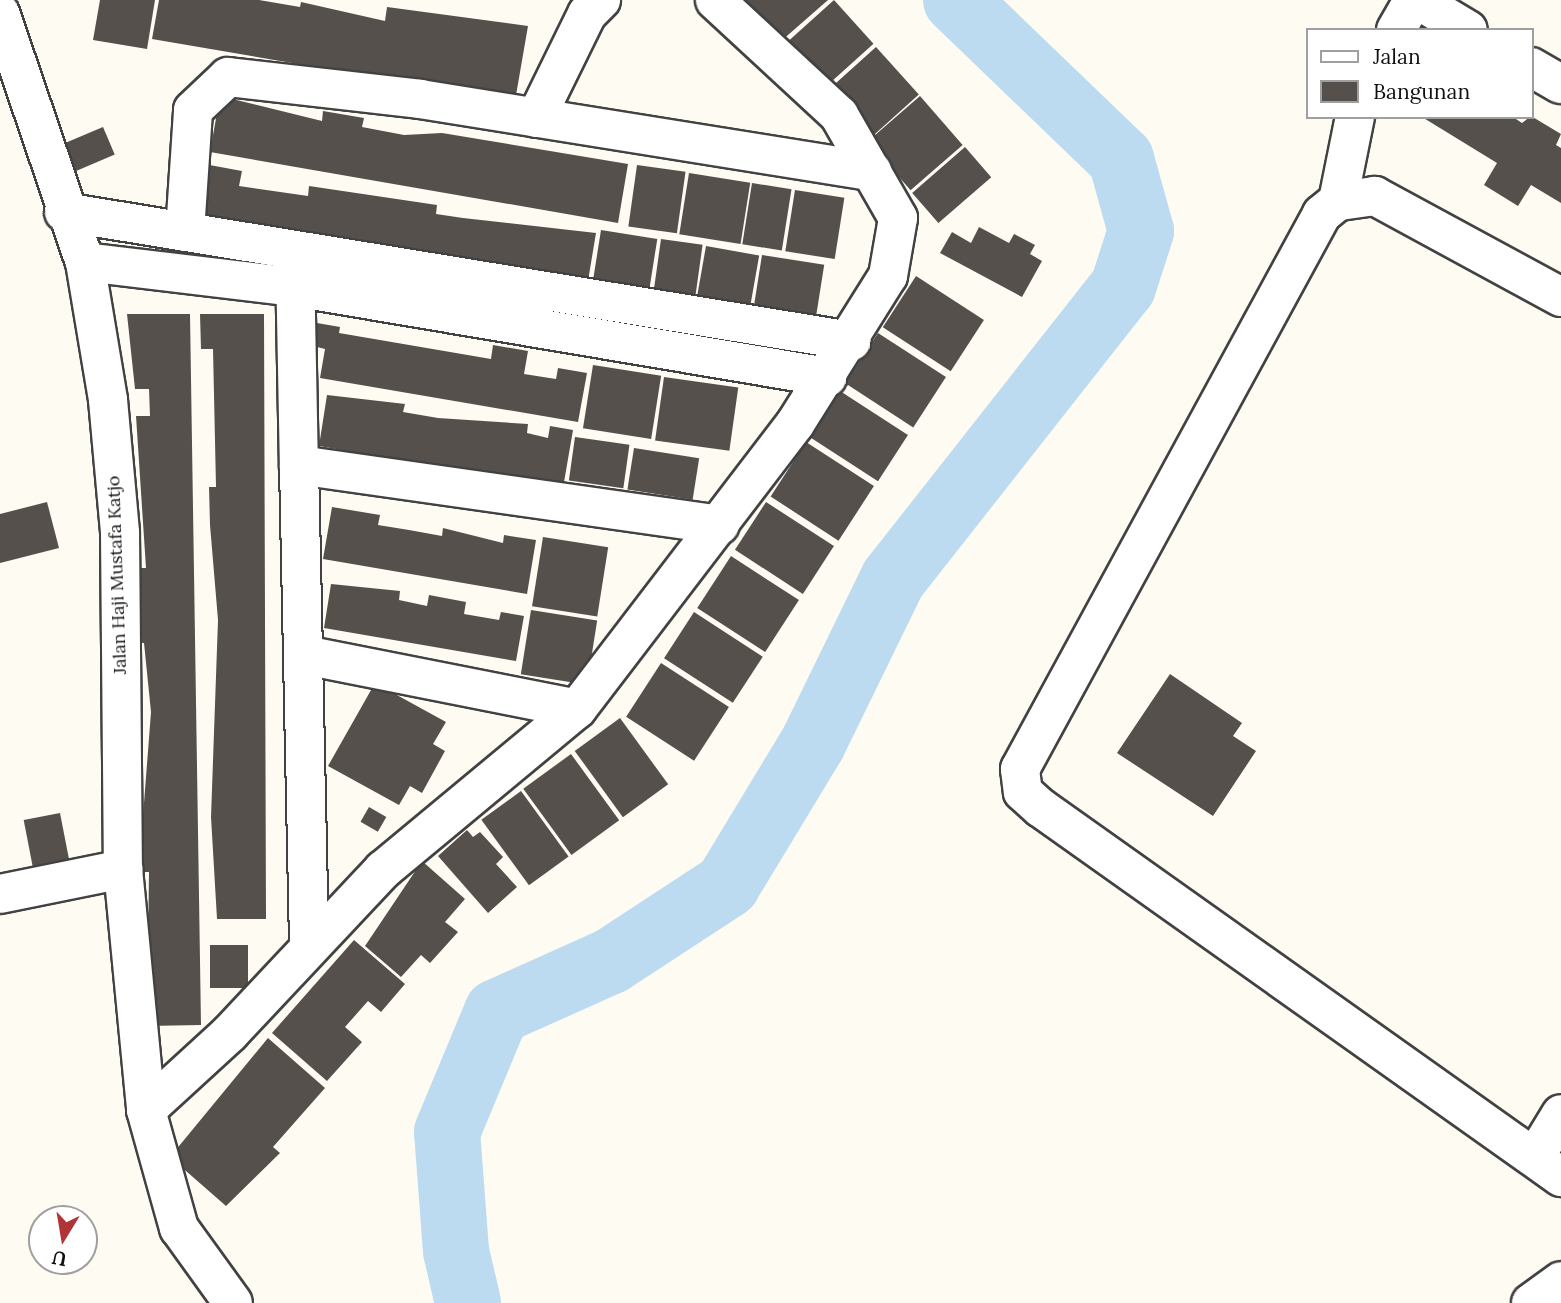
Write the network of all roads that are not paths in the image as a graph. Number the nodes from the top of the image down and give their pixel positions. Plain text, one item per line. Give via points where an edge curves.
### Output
1 (601, 0) edge
2 (715, 0) edge
3 (1415, 0) edge
4 (0, 13) edge
5 (1397, 28) edge
6 (1464, 28) edge
7 (1533, 68) edge
8 (1561, 84) edge
9 (536, 118) junction
10 (1355, 119) edge
11 (872, 171) junction
12 (1338, 201) junction
13 (64, 212) junction
14 (185, 232) junction
15 (85, 262) junction
16 (295, 269) junction
17 (1561, 298) edge
18 (850, 341) junction
19 (827, 377) junction
20 (299, 465) junction
21 (720, 525) junction
22 (305, 654) junction
23 (577, 709) junction
24 (123, 869) junction
25 (0, 894) edge
26 (309, 944) junction
27 (146, 1110) junction
28 (1561, 1114) edge
29 (1548, 1167) edge
30 (1561, 1281) edge
31 (233, 1303) edge
32 (1531, 1303) edge

1 - 9 street via 587,14
2 - 11 street via 839,115
3 - 5 street
3 - 6 street
4 - 13 street, Jalan Haji Mustafa Katjo
7 - 8 street
9 - 11 street
9 - 14 street via 228,77 193,110
10 - 12 street
11 - 18 street via 898,218 898,242 888,276
12 - 17 street via 1358,195 1396,204
12 - 29 street via 1322,214 1030,745 1020,769 1023,792
13 - 14 street
13 - 15 street, Jalan Haji Mustafa Katjo
14 - 16 street
15 - 16 street
15 - 24 street, Jalan Haji Mustafa Katjo via 108,400 120,533
16 - 18 street
16 - 19 street
16 - 20 street
18 - 19 street
19 - 21 street
20 - 21 street
20 - 22 street
21 - 23 street
22 - 23 street
22 - 26 street
23 - 26 street via 383,870
24 - 25 street
24 - 27 street, Jalan Haji Mustafa Katjo
26 - 27 street via 230,1033
27 - 31 street, Jalan Haji Mustafa Katjo via 179,1228
28 - 29 street
30 - 32 street

